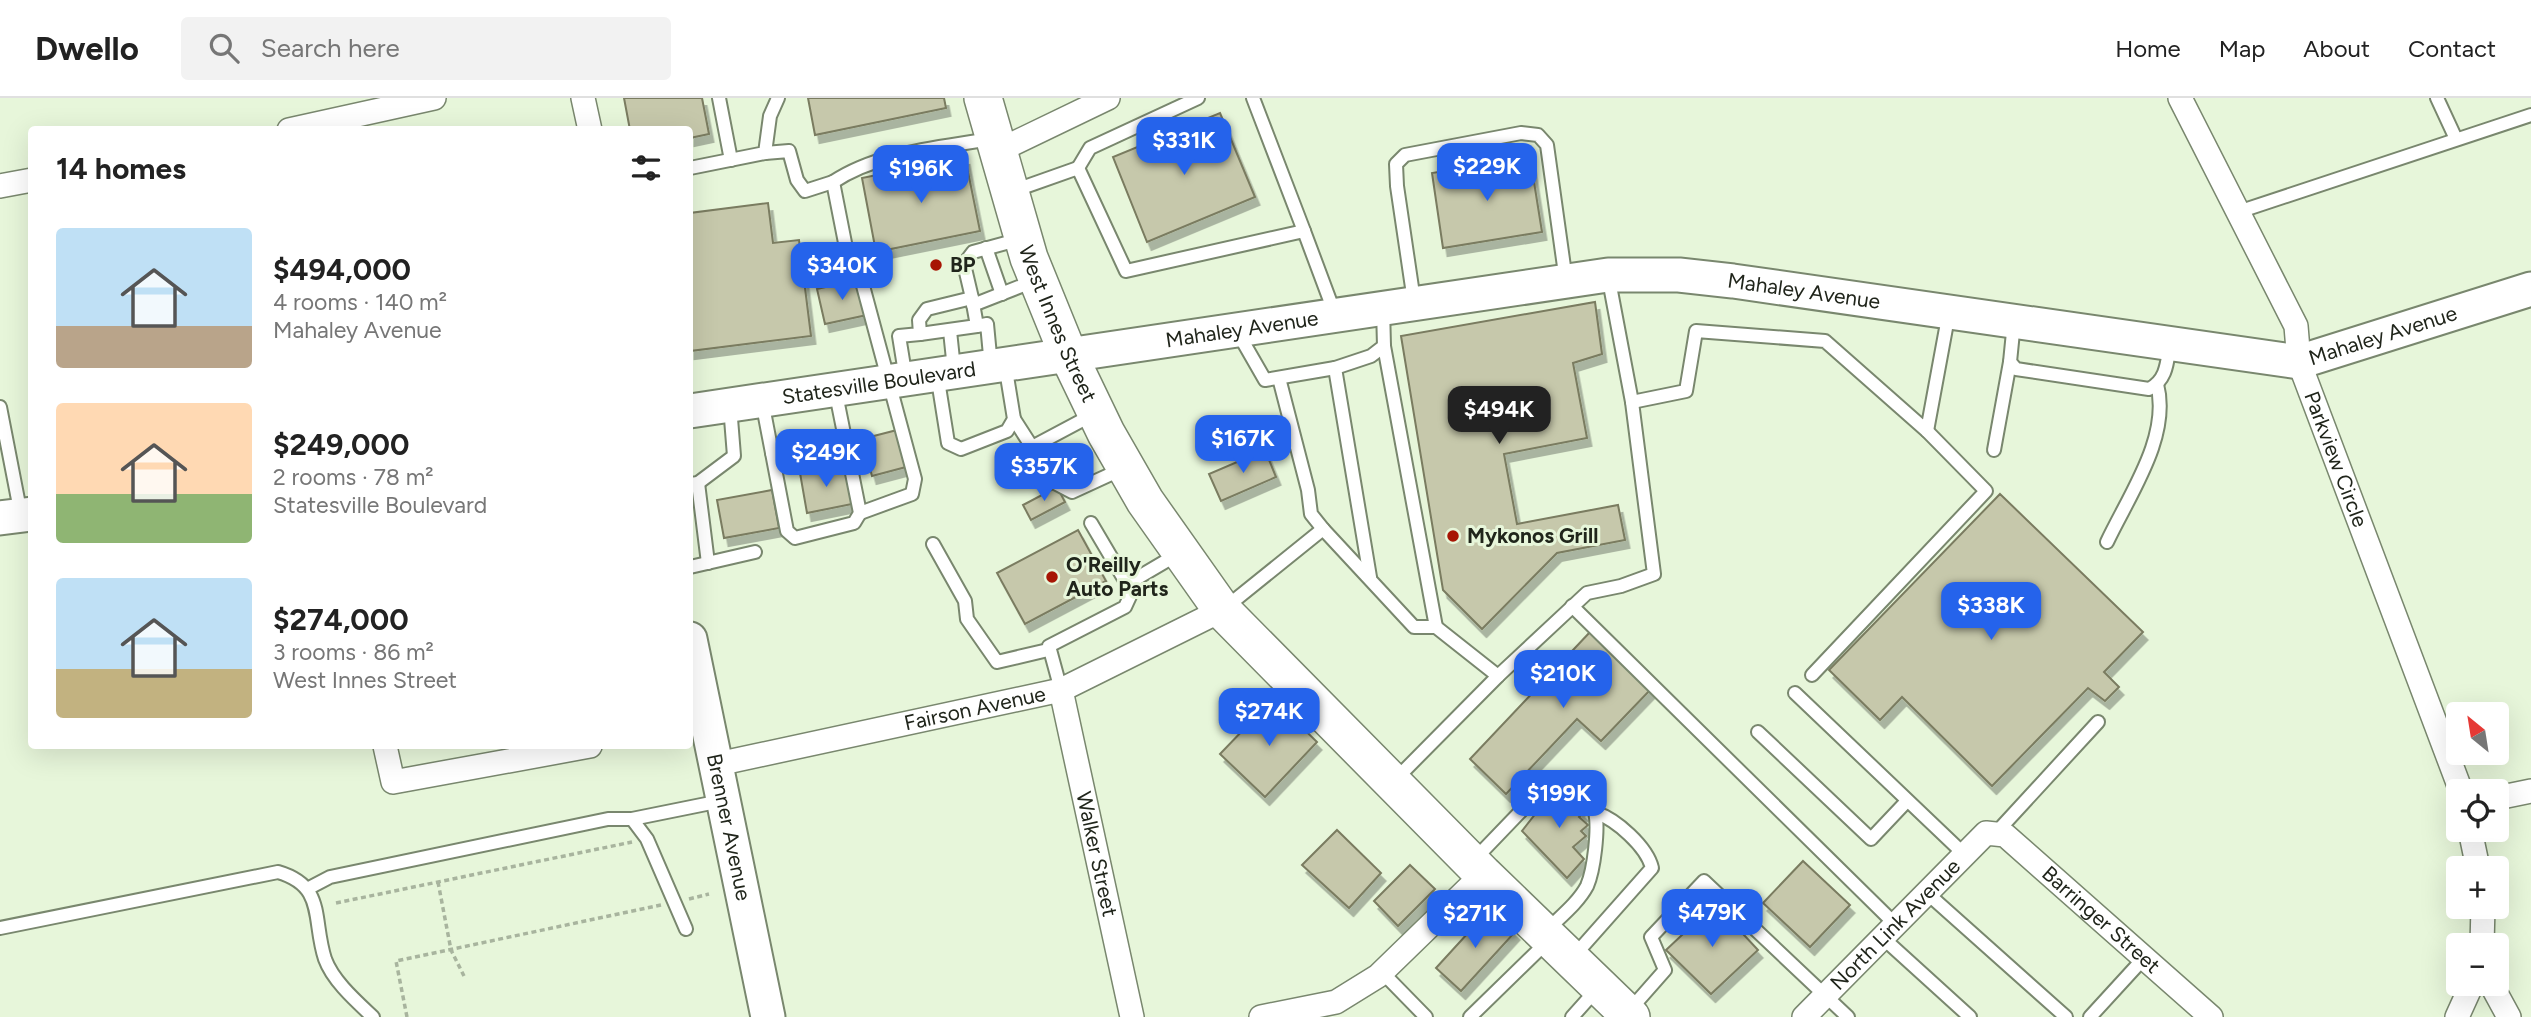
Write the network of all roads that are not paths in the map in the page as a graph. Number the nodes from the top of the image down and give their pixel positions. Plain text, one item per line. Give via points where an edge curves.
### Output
1 (434, 98) edge
2 (583, 98) edge
3 (719, 98) edge
4 (778, 98) edge
5 (983, 98) edge
6 (1108, 98) edge
7 (1198, 98) edge
8 (1253, 98) edge
9 (2180, 98) edge
10 (2437, 98) edge
11 (2531, 115) edge
12 (307, 126) edge
13 (589, 126) edge
14 (2456, 139) junction
15 (996, 145) junction
16 (765, 153) junction
17 (731, 160) junction
18 (693, 167) edge
19 (1078, 168) junction
20 (28, 181) edge
21 (834, 182) junction
22 (0, 186) edge
23 (1010, 192) junction
24 (2238, 212) junction
25 (1304, 231) junction
26 (1023, 239) junction
27 (986, 248) junction
28 (1608, 275) junction
29 (1038, 279) junction
30 (1566, 281) junction
31 (2531, 289) edge
32 (1002, 294) junction
33 (972, 302) junction
34 (1399, 306) junction
35 (1950, 312) junction
36 (1335, 315) junction
37 (2014, 321) junction
38 (977, 326) junction
39 (1236, 329) junction
40 (950, 331) junction
41 (920, 334) junction
42 (2170, 344) junction
43 (1384, 346) junction
44 (1068, 354) junction
45 (2010, 362) junction
46 (2299, 362) junction
47 (998, 364) junction
48 (1335, 368) junction
49 (922, 376) junction
50 (1279, 378) junction
51 (2157, 384) junction
52 (835, 389) junction
53 (1632, 402) junction
54 (746, 403) junction
55 (0, 407) edge
56 (693, 411) edge
57 (1096, 412) junction
58 (1014, 419) junction
59 (1927, 431) junction
60 (845, 441) junction
61 (1032, 447) junction
62 (1994, 450) dead end
63 (772, 453) junction
64 (1126, 467) junction
65 (694, 484) edge
66 (860, 513) junction
67 (17, 516) edge
68 (1091, 523) dead end
69 (1323, 528) junction
70 (2107, 542) dead end
71 (933, 544) dead end
72 (755, 552) dead end
73 (1181, 552) junction
74 (708, 563) junction
75 (693, 566) edge
76 (1370, 578) junction
77 (1127, 584) junction
78 (1572, 606) junction
79 (1222, 610) junction
80 (1436, 626) junction
81 (1048, 650) junction
82 (693, 672) edge
83 (1812, 675) dead end
84 (1498, 676) junction
85 (1061, 690) junction
86 (1795, 693) dead end
87 (2098, 722) dead end
88 (698, 726) edge
89 (1758, 732) dead end
90 (386, 749) edge
91 (574, 749) edge
92 (713, 765) junction
93 (2455, 779) edge
94 (1393, 782) junction
95 (2531, 791) edge
96 (2509, 796) edge
97 (721, 800) junction
98 (1906, 802) junction
99 (1595, 813) junction
100 (632, 819) junction
101 (1990, 834) junction
102 (1965, 855) junction
103 (1478, 868) junction
104 (309, 888) junction
105 (1927, 893) junction
106 (0, 928) edge
107 (686, 929) dead end
108 (1889, 931) junction
109 (1555, 943) junction
110 (2144, 958) junction
111 (1382, 972) junction
112 (1600, 986) junction
113 (1824, 996) junction
114 (2467, 996) edge
115 (2498, 996) edge
116 (1629, 1015) edge
117 (373, 1017) edge
118 (768, 1017) edge
119 (1132, 1017) edge
120 (1261, 1017) edge
121 (1426, 1017) edge
122 (1470, 1017) edge
123 (1572, 1017) edge
124 (1804, 1017) edge
125 (1848, 1017) edge
126 (1970, 1017) edge
127 (2066, 1017) edge
128 (2090, 1017) edge
129 (2211, 1017) edge
130 (2457, 1017) edge
131 (2509, 1017) edge

1 - 12 street
2 - 13 street
3 - 17 lane
4 - 16 lane via 770,116
5 - 15 main road, West Innes Street
6 - 15 street
7 - 19 lane via 1090,148
8 - 25 lane
9 - 24 street, Parkview Circle
10 - 14 lane
11 - 14 lane
14 - 24 lane
15 - 21 lane via 901,155 849,171
15 - 23 main road, West Innes Street
16 - 17 lane
16 - 21 lane via 789,151 805,191
17 - 18 lane
19 - 23 lane
19 - 25 lane via 1126,271
20 - 22 street
21 - 49 lane via 848,258
23 - 26 main road, West Innes Street
24 - 46 street, Parkview Circle via 2296,326
25 - 36 lane
26 - 27 lane
26 - 29 main road, West Innes Street
27 - 32 lane
27 - 33 lane via 973,252 964,264
28 - 30 street, Mahaley Avenue
28 - 35 street, Mahaley Avenue via 1679,275
28 - 53 lane
29 - 32 lane
29 - 44 main road, West Innes Street
30 - 34 street, Mahaley Avenue
30 - 34 lane via 1547,145 1538,135 1521,133 1405,155 1396,164
31 - 46 street, Mahaley Avenue
32 - 33 lane
33 - 38 lane
33 - 41 lane via 927,309 919,320
34 - 36 street, Mahaley Avenue
34 - 43 lane
35 - 37 street, Mahaley Avenue
35 - 59 lane
36 - 39 street, Mahaley Avenue
37 - 42 street, Mahaley Avenue
37 - 45 lane
38 - 40 lane
38 - 47 lane via 987,324
39 - 44 street, Mahaley Avenue
39 - 50 lane via 1265,380
40 - 41 lane
40 - 49 lane
41 - 49 lane via 899,336
42 - 46 street, Mahaley Avenue
42 - 51 lane via 2165,375
43 - 48 lane via 1371,356
43 - 80 lane
44 - 47 street, Statesville Boulevard
44 - 57 main road, West Innes Street
45 - 51 lane via 2016,369 2029,371 2148,388
45 - 62 lane
46 - 93 street, Parkview Circle
47 - 49 street, Statesville Boulevard
47 - 58 lane
48 - 50 lane
48 - 76 lane
49 - 52 street, Statesville Boulevard
49 - 58 lane via 948,443 961,449 1007,431
49 - 66 lane via 912,494
50 - 69 lane via 1311,514
51 - 70 lane via 2163,405 2156,438
52 - 54 street, Statesville Boulevard
52 - 60 lane
53 - 59 lane via 1686,391 1696,331 1825,341
53 - 78 lane via 1654,574 1587,593
54 - 56 street, Statesville Boulevard
54 - 63 lane
54 - 65 lane via 734,456
55 - 67 lane
57 - 61 lane
57 - 64 main road, West Innes Street
58 - 61 lane
59 - 83 lane via 1986,491
60 - 63 lane
60 - 66 lane
61 - 64 lane via 1051,481 1072,492
63 - 66 lane via 787,531 795,538 854,523
64 - 73 main road, West Innes Street
65 - 74 lane
68 - 77 lane
69 - 76 lane
69 - 79 lane
71 - 81 lane via 965,601 967,619 998,662
72 - 74 lane
73 - 77 lane
73 - 79 main road, West Innes Street
74 - 75 lane
76 - 80 lane via 1415,626
77 - 81 lane via 1132,594 1125,607
78 - 84 lane
78 - 108 lane
79 - 85 street, Fairson Avenue
79 - 94 main road, West Innes Street
80 - 84 lane
81 - 85 lane
82 - 88 street, Brenner Avenue
84 - 94 lane
85 - 92 street, Fairson Avenue
85 - 119 street, Walker Street
86 - 98 lane
87 - 101 lane
88 - 92 street, Brenner Avenue
89 - 98 lane via 1871,839
90 - 91 street via 393,782
92 - 97 street, Brenner Avenue
94 - 103 main road, West Innes Street
95 - 96 street
97 - 100 lane
97 - 118 street, Brenner Avenue
98 - 102 lane
99 - 103 lane via 1572,784 1550,784
99 - 109 lane via 1594,861 1588,884
99 - 109 lane via 1612,819 1646,854 1652,868
100 - 104 lane via 608,819 330,877
100 - 107 lane via 647,839
101 - 102 street, North Link Avenue
101 - 110 street, Barringer Street via 2005,835
102 - 105 street, North Link Avenue
103 - 109 main road, West Innes Street
103 - 111 street
104 - 106 lane via 297,877 278,872
104 - 117 lane via 325,960 338,981
105 - 108 street, North Link Avenue
105 - 127 lane
108 - 113 street, North Link Avenue
108 - 126 lane
109 - 112 main road, West Innes Street
109 - 122 lane
110 - 128 lane
110 - 129 street, Barringer Street
111 - 120 street via 1336,1002
111 - 121 lane
112 - 116 main road, West Innes Street
112 - 123 lane
113 - 116 lane via 1704,881 1651,937 1665,970
113 - 124 street, North Link Avenue
113 - 125 lane
114 - 130 street
115 - 131 street

